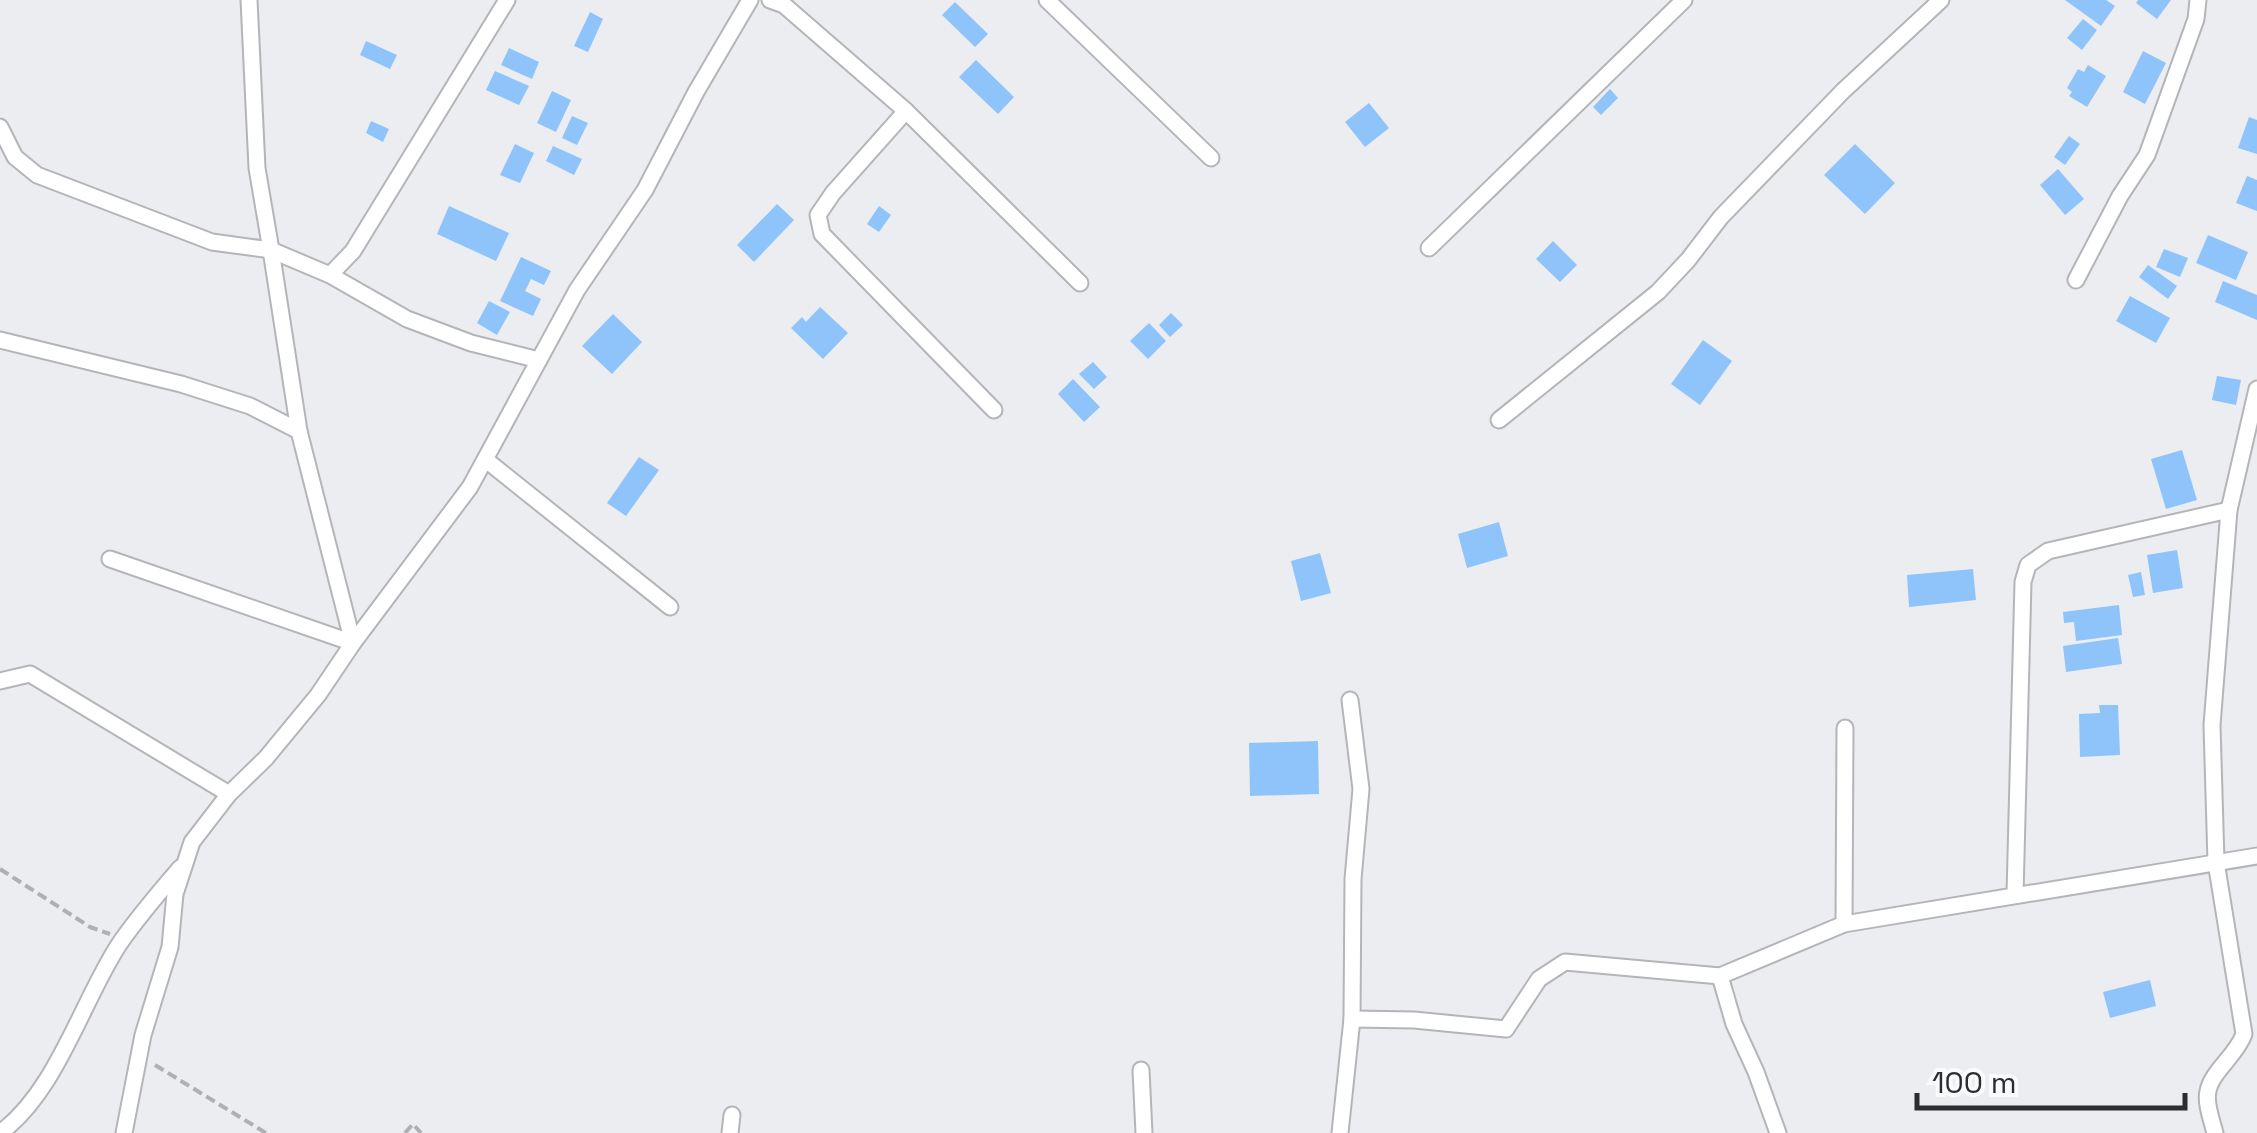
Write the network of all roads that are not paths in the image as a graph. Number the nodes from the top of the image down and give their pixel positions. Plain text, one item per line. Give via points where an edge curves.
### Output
1 (249, 0) edge
2 (507, 0) edge
3 (750, 0) edge
4 (770, 0) edge
5 (1047, 0) edge
6 (1684, 0) edge
7 (1912, 0) edge
8 (1941, 0) edge
9 (2198, 0) edge
10 (1926, 13) junction
11 (906, 111) junction
12 (0, 127) edge
13 (1212, 158) dead end
14 (1429, 248) dead end
15 (271, 250) junction
16 (330, 275) junction
17 (2076, 280) dead end
18 (1080, 283) dead end
19 (0, 340) edge
20 (538, 360) junction
21 (2257, 389) edge
22 (994, 410) dead end
23 (1498, 420) dead end
24 (299, 430) junction
25 (486, 460) junction
26 (2229, 510) junction
27 (110, 558) dead end
28 (670, 607) dead end
29 (353, 643) junction
30 (0, 680) edge
31 (1350, 700) dead end
32 (1845, 728) dead end
33 (229, 794) junction
34 (2257, 856) edge
35 (2216, 862) junction
36 (182, 864) junction
37 (2015, 894) junction
38 (1844, 924) junction
39 (1720, 976) junction
40 (1352, 1019) junction
41 (1142, 1070) dead end
42 (732, 1115) dead end
43 (0, 1133) edge
44 (124, 1133) edge
45 (730, 1133) edge
46 (1144, 1133) edge
47 (1340, 1133) edge
48 (1778, 1133) edge
49 (2215, 1133) edge

1 - 15 street via 254,127
2 - 16 street
3 - 20 street via 663,160
4 - 11 street
5 - 13 street
6 - 14 street
7 - 10 street
8 - 10 street
9 - 17 street via 2147,155
10 - 23 street via 1722,217 1658,292
11 - 18 street
11 - 22 street via 833,193 818,216 822,234
12 - 15 street via 16,158 37,175 212,242
15 - 16 street
15 - 24 street
16 - 20 street via 407,319
19 - 24 street via 181,384
20 - 25 street
21 - 26 street
24 - 29 street
25 - 28 street
25 - 29 street
26 - 35 street via 2212,725
26 - 37 street via 2048,551 2028,566
27 - 29 street
29 - 33 street via 318,695
30 - 33 street via 30,674
31 - 40 street via 1361,790
32 - 38 street
33 - 36 street
34 - 35 street
35 - 37 street
35 - 49 street via 2244,1034 2207,1094
36 - 43 street via 122,940 40,1093
36 - 44 street via 170,947 138,1054
37 - 38 street
38 - 39 street
39 - 40 street via 1565,962 1539,980 1506,1030
39 - 48 street
40 - 47 street
41 - 46 street
42 - 45 street

